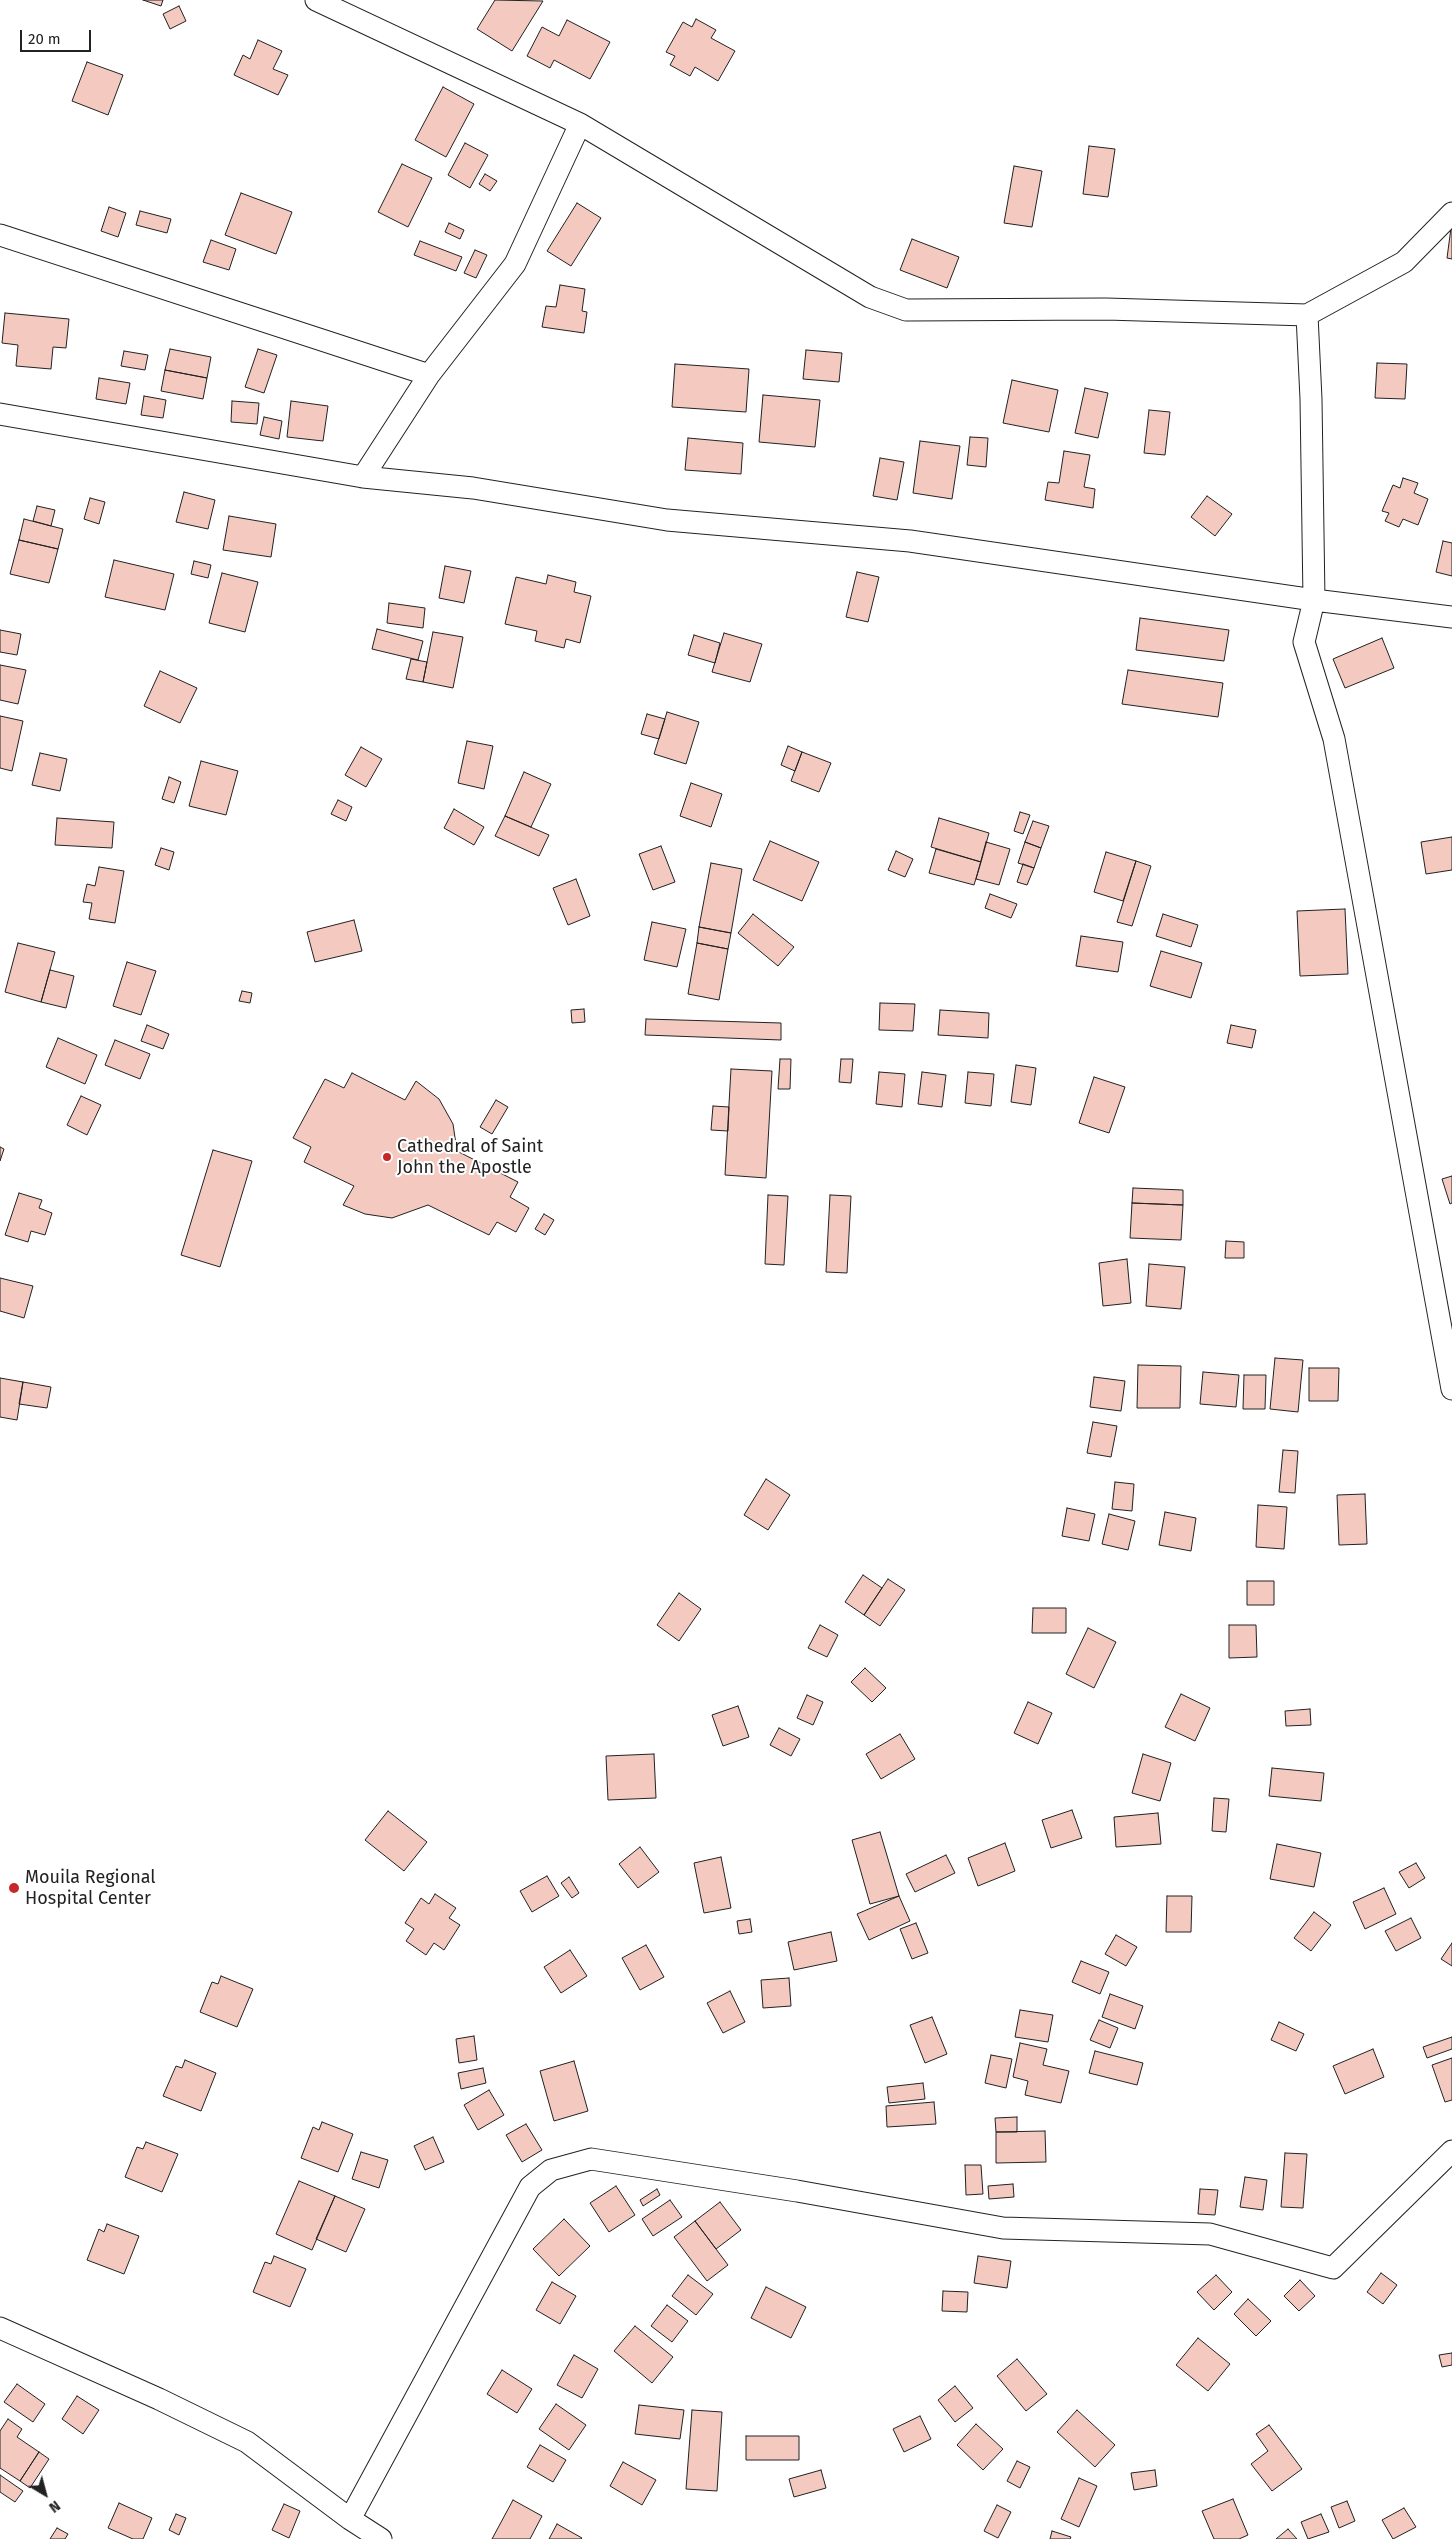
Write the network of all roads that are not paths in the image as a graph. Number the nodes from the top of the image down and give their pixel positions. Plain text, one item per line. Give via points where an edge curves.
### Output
1 (316, 0) edge
2 (580, 124) junction
3 (1452, 213) edge
4 (0, 235) edge
5 (1307, 316) junction
6 (429, 375) junction
7 (0, 414) edge
8 (363, 477) junction
9 (1314, 600) junction
10 (1452, 616) edge
11 (1452, 1389) edge
12 (1452, 2151) edge
13 (0, 2328) edge
14 (350, 2519) junction
15 (381, 2539) edge

1 - 2 street
2 - 5 street via 870,297 906,310 1106,309
2 - 6 street via 515,264
3 - 5 street via 1404,262
4 - 6 street
5 - 9 street
6 - 8 street
7 - 8 street
8 - 9 street via 473,488 667,520 910,542
9 - 10 street
9 - 11 street via 1304,642 1334,739
12 - 14 street via 1333,2268 1210,2234 1003,2228 590,2159 551,2170 530,2187
13 - 14 street via 247,2442
14 - 15 street

